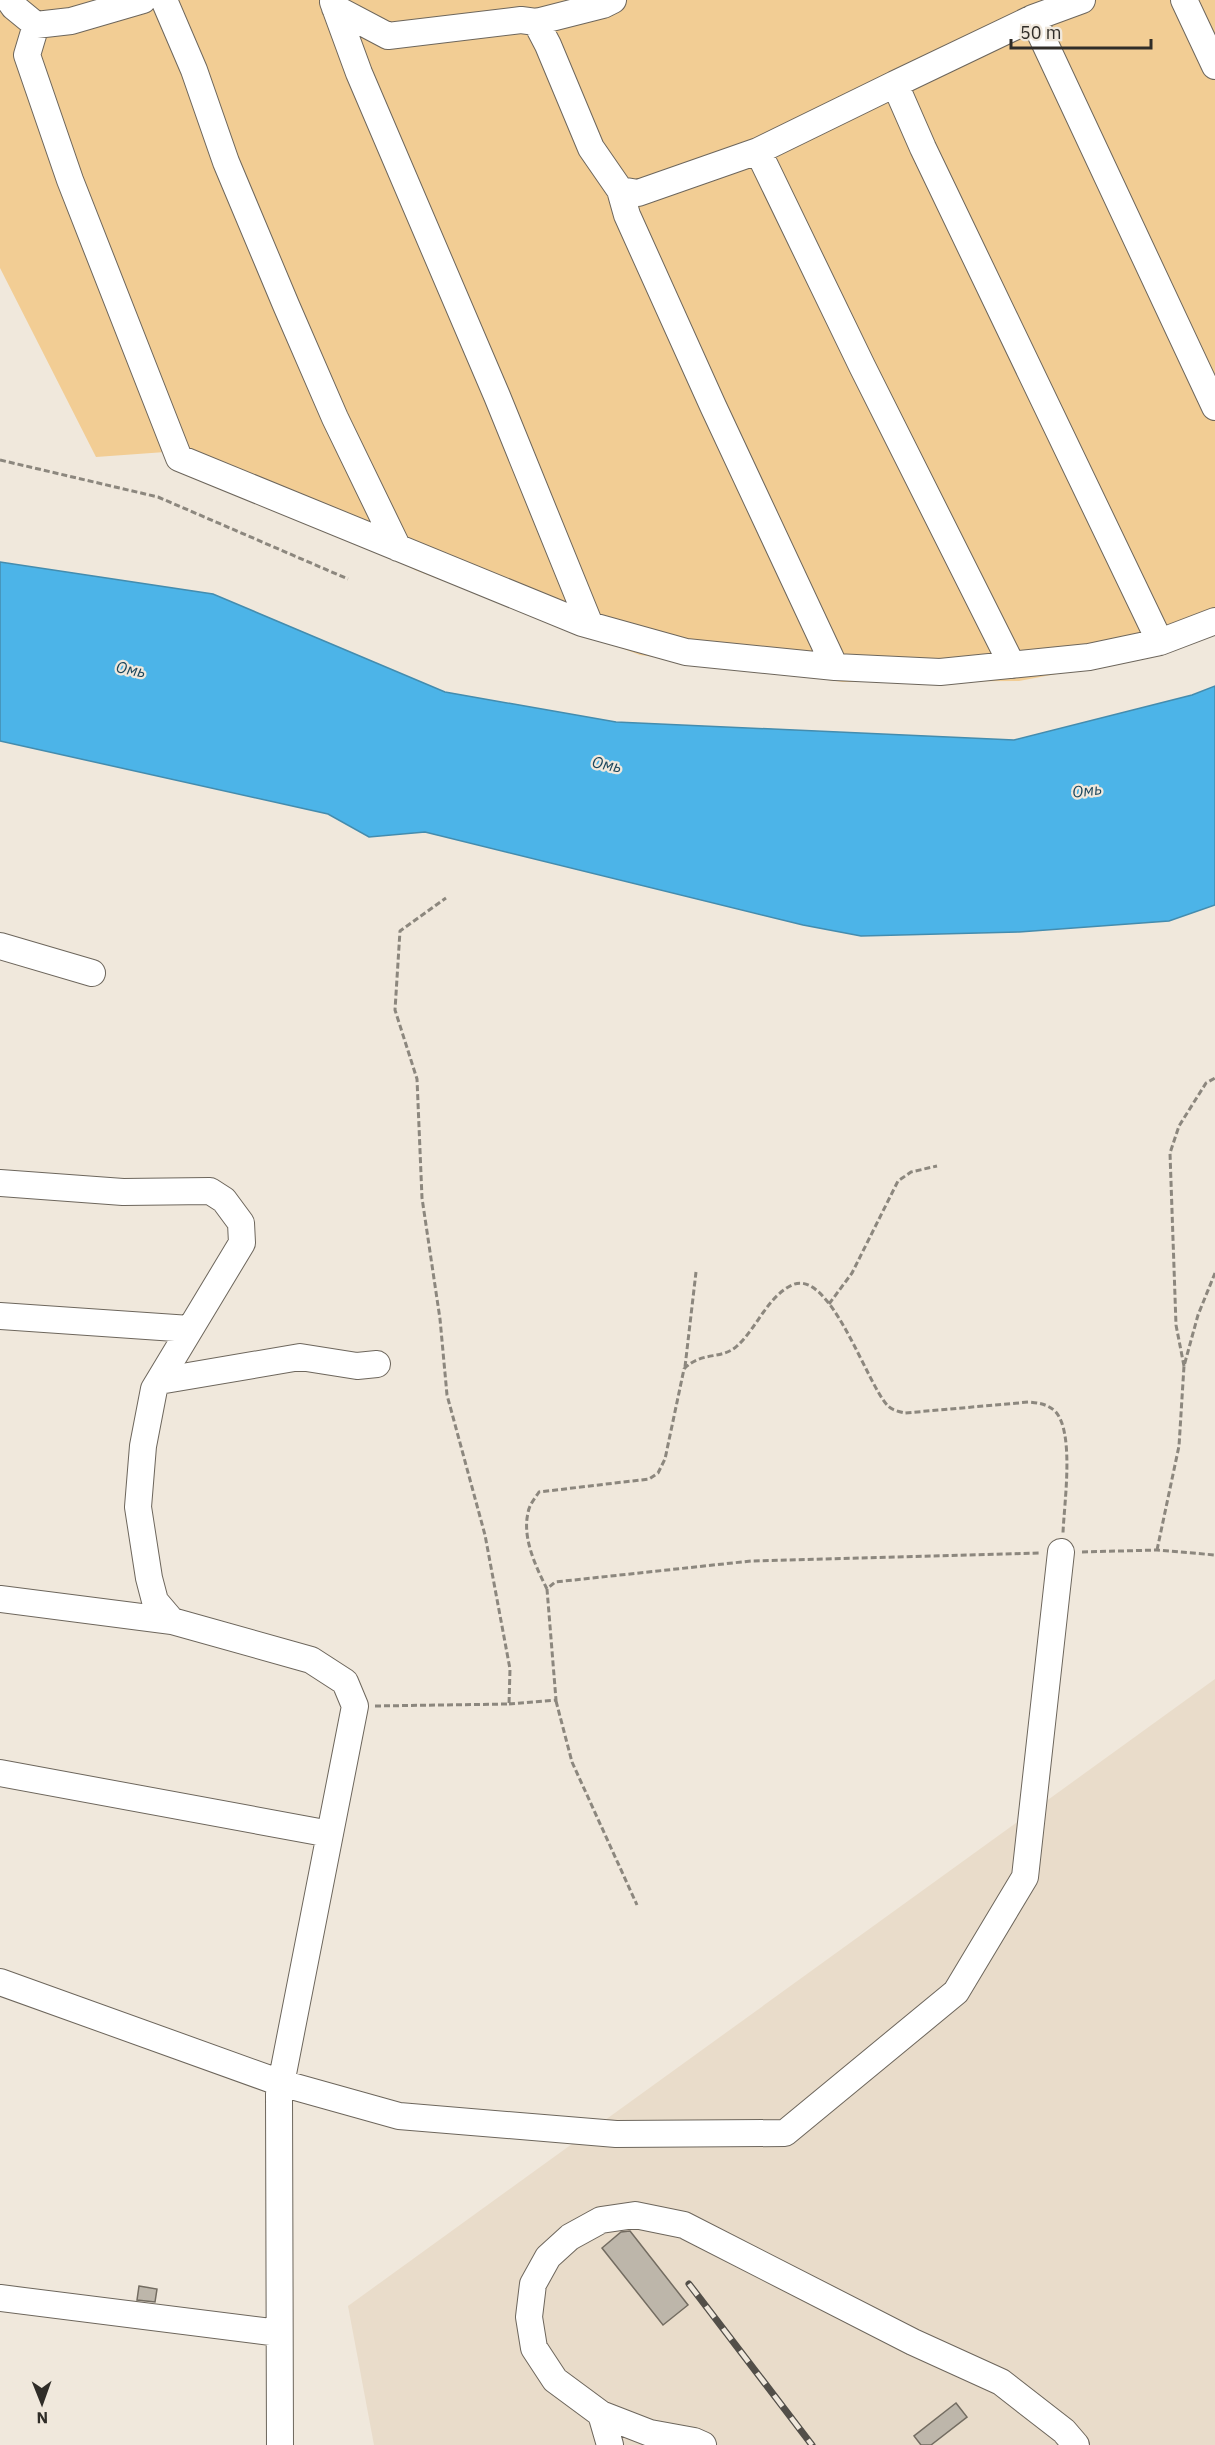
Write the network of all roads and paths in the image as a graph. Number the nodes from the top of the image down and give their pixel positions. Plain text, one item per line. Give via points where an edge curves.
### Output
1 (9, 0) edge
2 (143, 0) edge
3 (164, 0) edge
4 (613, 0) edge
5 (1082, 0) edge
6 (1184, 0) edge
7 (334, 4) edge
8 (1033, 18) junction
9 (536, 22) junction
10 (36, 25) junction
11 (1215, 66) edge
12 (895, 84) junction
13 (758, 151) junction
14 (620, 190) junction
15 (1215, 407) edge
16 (0, 460) edge
17 (398, 548) junction
18 (348, 579) dead end
19 (1215, 621) edge
20 (590, 625) junction
21 (1160, 642) junction
22 (1012, 665) junction
23 (835, 667) junction
24 (446, 898) dead end
25 (0, 946) edge
26 (92, 973) dead end
27 (1215, 1078) edge
28 (938, 1166) dead end
29 (0, 1183) edge
30 (696, 1272) dead end
31 (1215, 1273) edge
32 (829, 1304) junction
33 (0, 1316) edge
34 (190, 1329) junction
35 (377, 1364) dead end
36 (1184, 1366) junction
37 (684, 1369) junction
38 (159, 1381) junction
39 (1157, 1550) junction
40 (1061, 1552) junction
41 (1215, 1555) edge
42 (547, 1589) junction
43 (0, 1599) edge
44 (172, 1621) junction
45 (556, 1700) junction
46 (509, 1704) junction
47 (355, 1707) junction
48 (0, 1773) edge
49 (330, 1834) junction
50 (637, 1905) dead end
51 (0, 1982) edge
52 (281, 2083) junction
53 (0, 2298) edge
54 (279, 2334) junction
55 (601, 2414) junction
56 (280, 2445) edge
57 (610, 2445) edge
58 (703, 2445) edge
59 (1076, 2445) edge

1 - 10 street
2 - 10 street via 71,21
3 - 17 street via 226,162 291,315
4 - 9 street
5 - 8 street
6 - 11 street
7 - 9 street via 388,36 521,20
7 - 20 street via 358,73
8 - 12 street
8 - 15 street
9 - 14 street via 591,148
10 - 17 street via 27,56 70,180 179,458
12 - 13 street
12 - 21 street via 927,159
13 - 14 street via 638,193
13 - 22 street
14 - 23 street via 627,215
16 - 18 path via 158,497
17 - 20 street
19 - 21 street
20 - 23 street via 686,652
21 - 22 street via 1089,657
22 - 23 street via 940,672
24 - 46 path via 400,932 395,1010 417,1079 422,1198 447,1395 485,1534 510,1669
25 - 26 street
27 - 36 path via 1206,1083 1179,1126 1170,1153 1176,1325
28 - 32 path via 911,1172 898,1182 852,1273
29 - 34 street via 123,1192 210,1191 224,1200 240,1223 242,1243
30 - 37 path
31 - 36 path
32 - 37 path via 817,1288 793,1284 775,1298 731,1352 701,1357
32 - 40 path via 890,1408 905,1413 1029,1402 1054,1410 1065,1436
33 - 34 street
34 - 38 street
35 - 38 street via 357,1366 300,1357
36 - 39 path via 1179,1446
37 - 42 path via 668,1449 658,1473 648,1479 539,1492 528,1510 526,1531
38 - 44 street via 143,1446 138,1507 155,1601
39 - 40 path
39 - 41 path
40 - 42 path via 751,1561 555,1582
40 - 52 street via 1025,1877 956,1992 785,2133 616,2134 399,2116
42 - 45 path
43 - 44 street
44 - 47 street via 311,1660 345,1682
45 - 46 path
45 - 50 path via 572,1762
46 - 47 path
47 - 49 street
48 - 49 street
49 - 52 street
51 - 52 street
52 - 54 street
53 - 54 street
54 - 56 street
55 - 57 street
55 - 58 street via 650,2433
55 - 59 street via 555,2380 534,2348 529,2317 533,2284 548,2256 570,2236 601,2220 635,2215 684,2225 913,2342 1001,2382 1064,2430

